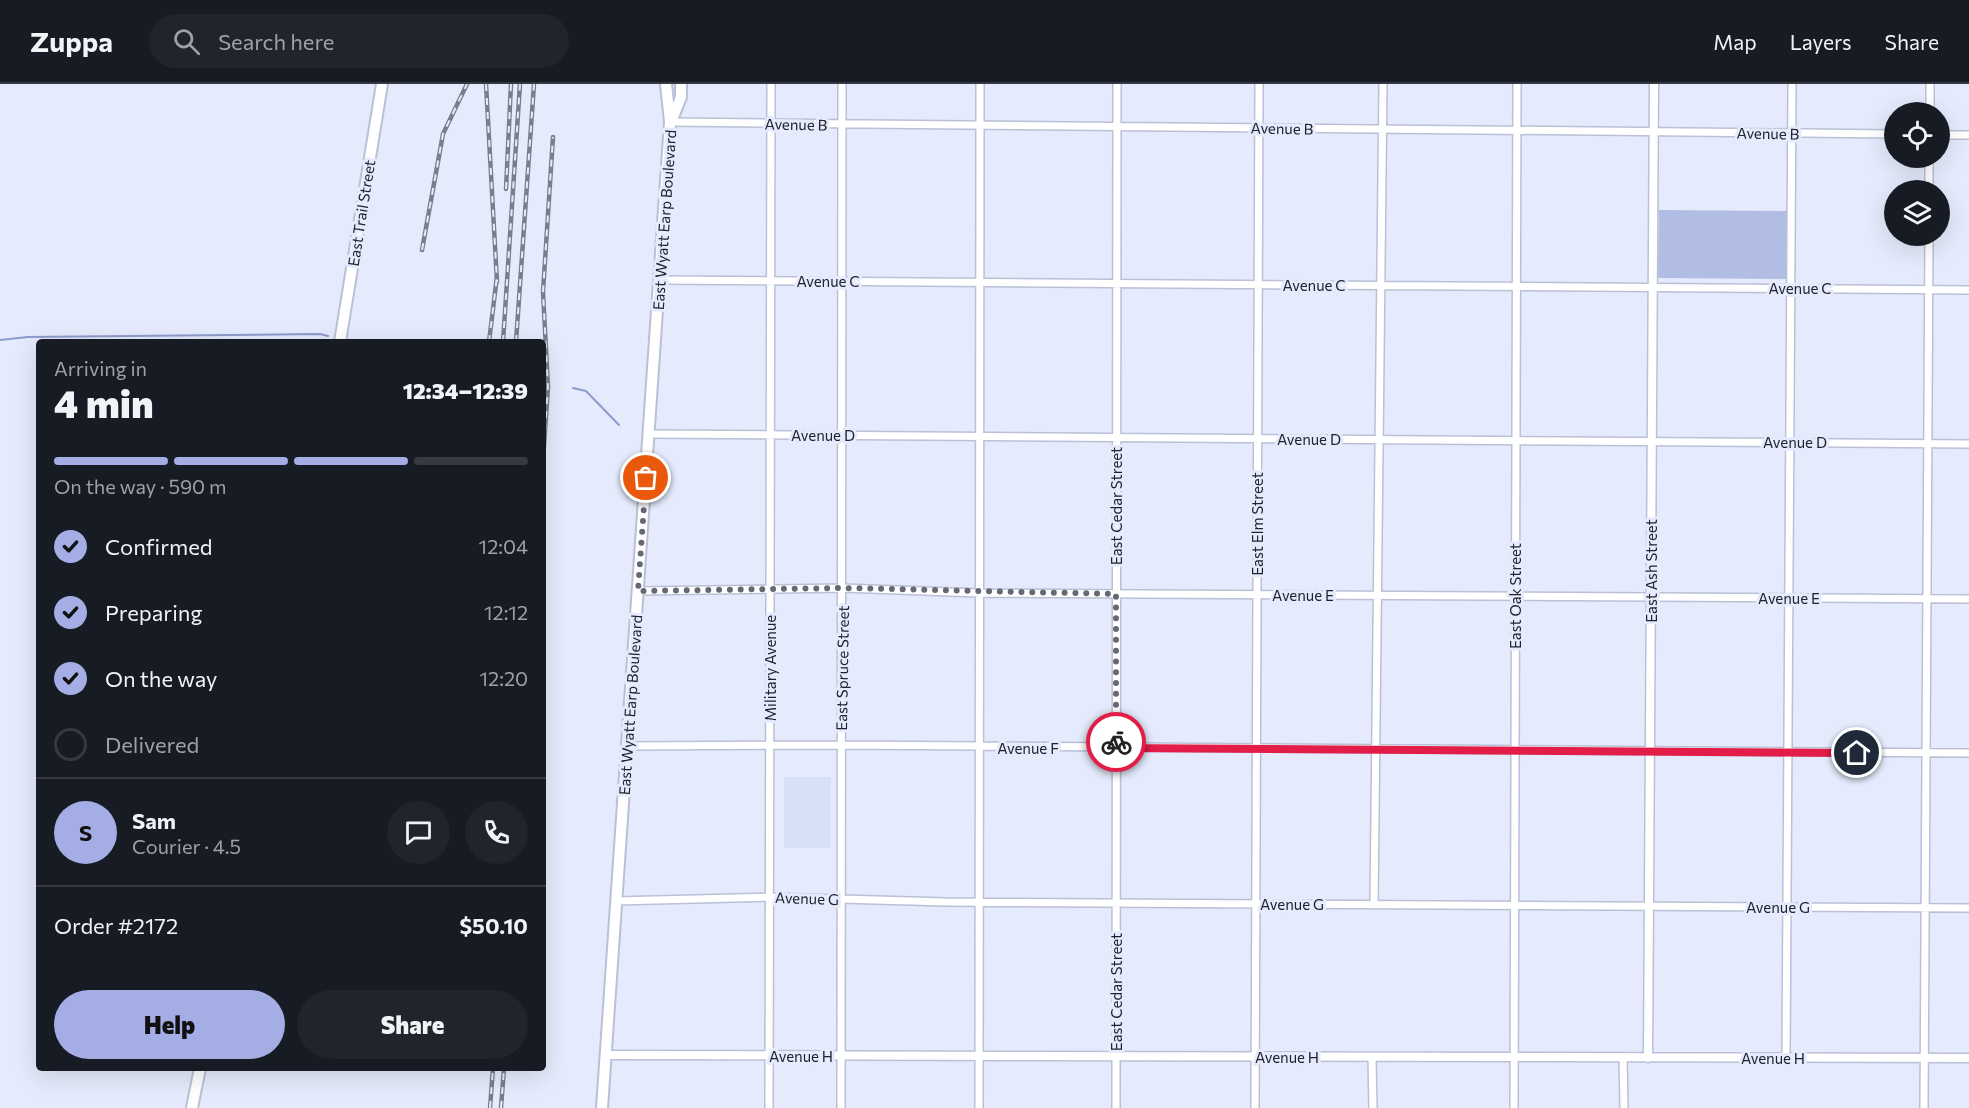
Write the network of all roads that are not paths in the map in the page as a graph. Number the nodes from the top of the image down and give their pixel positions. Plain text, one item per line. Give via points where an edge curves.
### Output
1 (382, 84) edge
2 (666, 84) edge
3 (681, 84) edge
4 (771, 84) edge
5 (842, 84) edge
6 (980, 84) edge
7 (1117, 84) edge
8 (1259, 84) edge
9 (1383, 84) edge
10 (1517, 84) edge
11 (1654, 84) edge
12 (1792, 84) edge
13 (1930, 84) edge
14 (1930, 102) edge
15 (670, 122) junction
16 (771, 124) junction
17 (842, 124) junction
18 (980, 126) junction
19 (1117, 127) junction
20 (1259, 128) junction
21 (1382, 129) junction
22 (1517, 131) junction
23 (1653, 132) junction
24 (1791, 133) junction
25 (1884, 134) edge
26 (1950, 135) edge
27 (1969, 135) edge
28 (1929, 246) edge
29 (659, 280) junction
30 (771, 281) junction
31 (842, 281) junction
32 (980, 282) junction
33 (1117, 283) junction
34 (1258, 284) junction
35 (1381, 285) junction
36 (1516, 286) junction
37 (1653, 287) junction
38 (1791, 288) junction
39 (1928, 289) junction
40 (1969, 290) edge
41 (340, 339) edge
42 (649, 434) junction
43 (770, 435) junction
44 (842, 435) junction
45 (980, 436) junction
46 (1117, 437) junction
47 (1257, 438) junction
48 (1379, 440) junction
49 (1516, 440) junction
50 (1652, 441) junction
51 (1790, 442) junction
52 (1927, 444) junction
53 (1969, 444) edge
54 (843, 588) junction
55 (770, 589) junction
56 (638, 591) junction
57 (979, 593) junction
58 (1116, 594) junction
59 (1257, 595) junction
60 (1378, 595) junction
61 (1515, 596) junction
62 (1651, 597) junction
63 (1789, 598) junction
64 (1926, 599) junction
65 (1969, 599) edge
66 (841, 744) junction
67 (770, 745) junction
68 (627, 746) junction
69 (979, 748) junction
70 (1116, 748) junction
71 (1256, 749) junction
72 (1376, 750) junction
73 (1515, 751) junction
74 (1650, 751) junction
75 (1788, 752) junction
76 (1925, 753) junction
77 (1969, 753) edge
78 (770, 897) junction
79 (843, 899) junction
80 (616, 901) junction
81 (979, 903) junction
82 (1116, 903) junction
83 (1256, 904) junction
84 (1374, 905) junction
85 (1514, 905) junction
86 (1649, 906) junction
87 (1787, 907) junction
88 (1924, 908) junction
89 (1969, 908) edge
90 (605, 1055) junction
91 (770, 1056) junction
92 (841, 1056) junction
93 (979, 1056) junction
94 (1116, 1056) junction
95 (1256, 1057) junction
96 (1372, 1057) junction
97 (1514, 1057) junction
98 (1623, 1058) junction
99 (1648, 1058) junction
100 (1786, 1058) junction
101 (1924, 1058) junction
102 (1969, 1058) edge
103 (199, 1071) edge
104 (192, 1108) edge
105 (602, 1108) edge
106 (769, 1108) edge
107 (841, 1108) edge
108 (979, 1108) edge
109 (1116, 1108) edge
110 (1255, 1108) edge
111 (1373, 1108) edge
112 (1514, 1108) edge
113 (1624, 1108) edge
114 (1924, 1108) edge

1 - 41 main road, East Trail Street
2 - 15 main road, East Wyatt Earp Boulevard
3 - 15 main road, East Wyatt Earp Boulevard via 681,97
4 - 16 street, Military Avenue
5 - 17 street, East Spruce Street
6 - 18 street
7 - 19 street, East Cedar Street
8 - 20 street, East Elm Street
9 - 21 street
10 - 22 street, East Oak Street
11 - 23 street, East Ash Street
12 - 24 street
13 - 14 street
15 - 16 street, Avenue B
15 - 29 main road, East Wyatt Earp Boulevard
16 - 17 street, Avenue B
16 - 30 street, Military Avenue
17 - 18 street, Avenue B
17 - 31 street, East Spruce Street
18 - 19 street, Avenue B
18 - 32 street
19 - 20 street, Avenue B
19 - 33 street, East Cedar Street
20 - 21 street, Avenue B
20 - 34 street, East Elm Street
21 - 22 street, Avenue B
21 - 35 street
22 - 23 street, Avenue B
22 - 36 street, East Oak Street
23 - 24 street, Avenue B
23 - 37 street, East Ash Street
24 - 25 street, Avenue B
24 - 38 street
26 - 27 street
28 - 39 street
29 - 30 street, Avenue C
29 - 42 main road, East Wyatt Earp Boulevard
30 - 31 street, Avenue C
30 - 43 street, Military Avenue
31 - 32 street, Avenue C
31 - 44 street, East Spruce Street
32 - 33 street, Avenue C
32 - 45 street
33 - 34 street, Avenue C
33 - 46 street, East Cedar Street
34 - 35 street, Avenue C
34 - 47 street, East Elm Street
35 - 36 street, Avenue C
35 - 48 street
36 - 37 street, Avenue C
36 - 49 street, East Oak Street
37 - 38 street, Avenue C
37 - 50 street, East Ash Street
38 - 39 street, Avenue C
38 - 51 street
39 - 40 street, Avenue C
39 - 52 street
42 - 43 street, Avenue D
42 - 56 main road, East Wyatt Earp Boulevard
43 - 44 street, Avenue D
43 - 55 street, Military Avenue
44 - 45 street, Avenue D
44 - 54 street, East Spruce Street
45 - 46 street, Avenue D
45 - 57 street
46 - 47 street, Avenue D
46 - 58 street, East Cedar Street
47 - 48 street, Avenue D
47 - 59 street, East Elm Street
48 - 49 street, Avenue D
48 - 60 street
49 - 50 street, Avenue D
49 - 61 street, East Oak Street
50 - 51 street, Avenue D
50 - 62 street, East Ash Street
51 - 52 street, Avenue D
51 - 63 street
52 - 53 street, Avenue D
52 - 64 street
54 - 55 street, Avenue E
54 - 57 street, Avenue E
54 - 66 street, East Spruce Street
55 - 56 street, Avenue E
55 - 67 street, Military Avenue
56 - 68 main road, East Wyatt Earp Boulevard
57 - 58 street, Avenue E
57 - 69 street
58 - 59 street, Avenue E
58 - 70 street, East Cedar Street
59 - 60 street, Avenue E
59 - 71 street, East Elm Street
60 - 61 street, Avenue E
60 - 72 street
61 - 62 street, Avenue E
61 - 73 street, East Oak Street
62 - 63 street, Avenue E
62 - 74 street, East Ash Street
63 - 64 street, Avenue E
63 - 75 street
64 - 65 street, Avenue E
64 - 76 street
66 - 67 street, Avenue F
66 - 69 street, Avenue F
66 - 79 street, East Spruce Street
67 - 68 street, Avenue F
67 - 78 street, Military Avenue
68 - 80 main road, East Wyatt Earp Boulevard
69 - 70 street, Avenue F
69 - 81 street
70 - 71 street, Avenue F
70 - 82 street, East Cedar Street
71 - 72 street, Avenue F
71 - 83 street, East Elm Street
72 - 73 street, Avenue F
72 - 84 street
73 - 74 street, Avenue F
73 - 85 street, East Oak Street
74 - 75 street, Avenue F
74 - 86 street, East Ash Street
75 - 76 street, Avenue F
75 - 87 street
76 - 77 street, Avenue F
76 - 88 street
78 - 79 street, Avenue G
78 - 80 street, Avenue G
78 - 91 street, Military Avenue
79 - 81 street, Avenue G
79 - 92 street, East Spruce Street
80 - 90 main road, East Wyatt Earp Boulevard
81 - 82 street, Avenue G
81 - 93 street
82 - 83 street, Avenue G
82 - 94 street, East Cedar Street
83 - 84 street, Avenue G
83 - 95 street, East Elm Street
84 - 85 street, Avenue G
85 - 86 street, Avenue G
85 - 97 street, East Oak Street
86 - 87 street, Avenue G
86 - 99 street, East Ash Street
87 - 88 street, Avenue G
87 - 100 street
88 - 89 street, Avenue G
88 - 101 street
90 - 91 street, Avenue H
90 - 105 main road, East Wyatt Earp Boulevard
91 - 92 street, Avenue H
91 - 106 street, Military Avenue
92 - 93 street, Avenue H
92 - 107 street, East Spruce Street
93 - 94 street, Avenue H
93 - 108 street
94 - 95 street, Avenue H
94 - 109 street, East Cedar Street
95 - 96 street, Avenue H
95 - 110 street, East Elm Street
96 - 97 street, Avenue H
96 - 111 street
97 - 98 street, Avenue H
97 - 112 street, East Oak Street
98 - 99 street, Avenue H
98 - 113 street
99 - 100 street, Avenue H
100 - 101 street, Avenue H
101 - 102 street, Avenue H
101 - 114 street
103 - 104 main road

